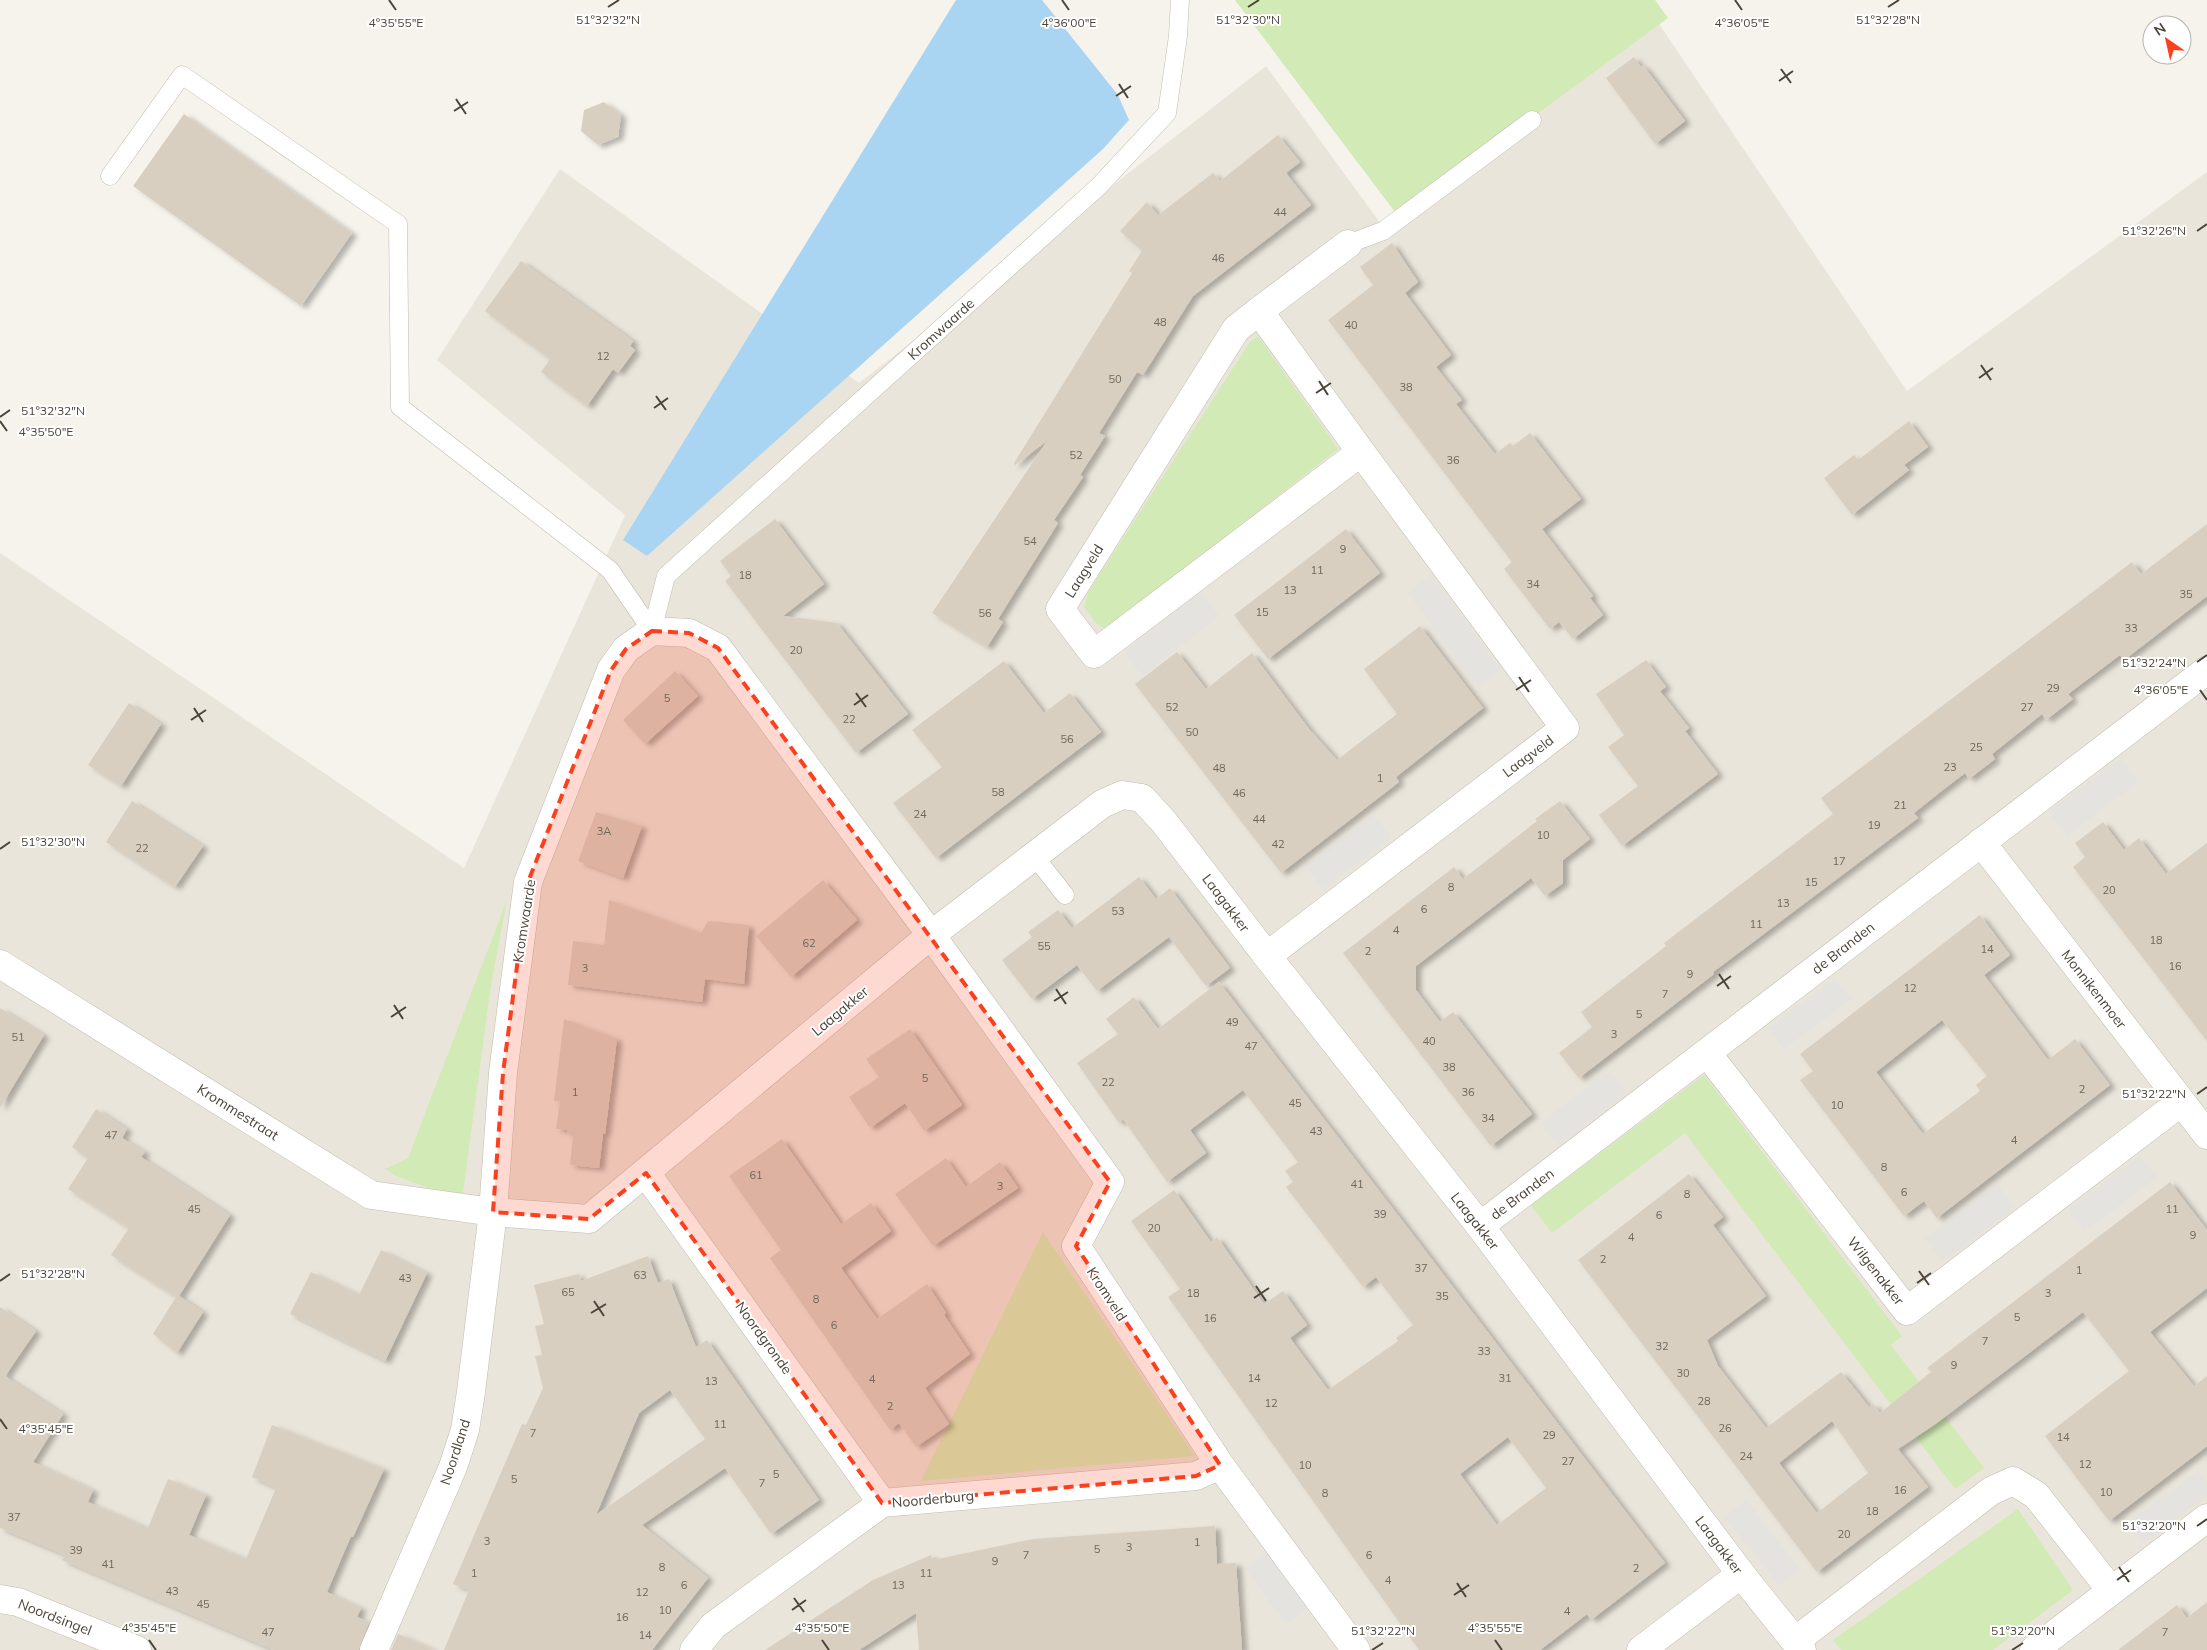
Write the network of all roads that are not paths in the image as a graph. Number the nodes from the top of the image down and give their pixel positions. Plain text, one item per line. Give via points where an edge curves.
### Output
1 (1180, 0) edge
2 (1532, 120) dead end
3 (110, 176) dead end
4 (1348, 244) joint
5 (1259, 311) junction
6 (1361, 452) junction
7 (652, 632) junction
8 (2207, 670) edge
9 (1981, 842) junction
10 (1034, 856) junction
11 (1064, 894) dead end
12 (931, 935) junction
13 (1267, 956) junction
14 (0, 964) edge
15 (1707, 1053) junction
16 (2181, 1102) junction
17 (2207, 1136) edge
18 (646, 1173) junction
19 (493, 1212) junction
20 (1480, 1226) junction
21 (1220, 1465) junction
22 (882, 1504) junction
23 (2207, 1518) edge
24 (1741, 1574) junction
25 (2111, 1590) junction
26 (0, 1599) edge
27 (1799, 1646) edge
28 (137, 1650) edge
29 (374, 1650) edge
30 (694, 1650) edge
31 (1356, 1650) edge
32 (1641, 1650) edge
33 (2034, 1650) edge

1 - 7 lane, Kromwaarde via 1168,113 1100,186 666,576
2 - 4 lane via 1383,231
3 - 7 lane via 182,75 398,224 400,408 610,570
4 - 5 street, Laagveld
5 - 6 street, Laagveld
5 - 6 street, Laagveld via 1236,329 1060,609 1094,654
6 - 13 street, Laagveld via 1565,728
7 - 12 street via 689,633 718,648
7 - 19 street, Kromwaarde via 626,649 611,670 528,882 503,1073
8 - 9 street, de Branden
9 - 15 street, de Branden
9 - 16 street, Monnikenmoer
10 - 11 lane
10 - 12 street, Laagakker
10 - 13 street, Laagakker via 1102,804 1122,795 1142,798
12 - 18 street, Laagakker
12 - 21 street, Kromveld via 1110,1182 1076,1246
13 - 20 street, Laagakker
14 - 19 street, Krommestraat via 371,1195
15 - 16 street, Wilgenakker via 1906,1311
15 - 20 street, de Branden
16 - 17 street, Monnikenmoer
18 - 19 street, Laagakker via 589,1219
18 - 22 street, Noordgronde
19 - 29 street, Noordland via 465,1430 453,1466
20 - 24 street, Laagakker
21 - 22 street, Noorderburg via 1196,1476
21 - 31 street, Kromveld
22 - 30 street, Noorderburg via 712,1626
23 - 25 street
24 - 27 street, Laagakker
24 - 32 street
25 - 27 street, Laagakker via 2036,1495 2013,1481 1991,1491
25 - 33 street
26 - 28 street, Noordsingel via 18,1602

